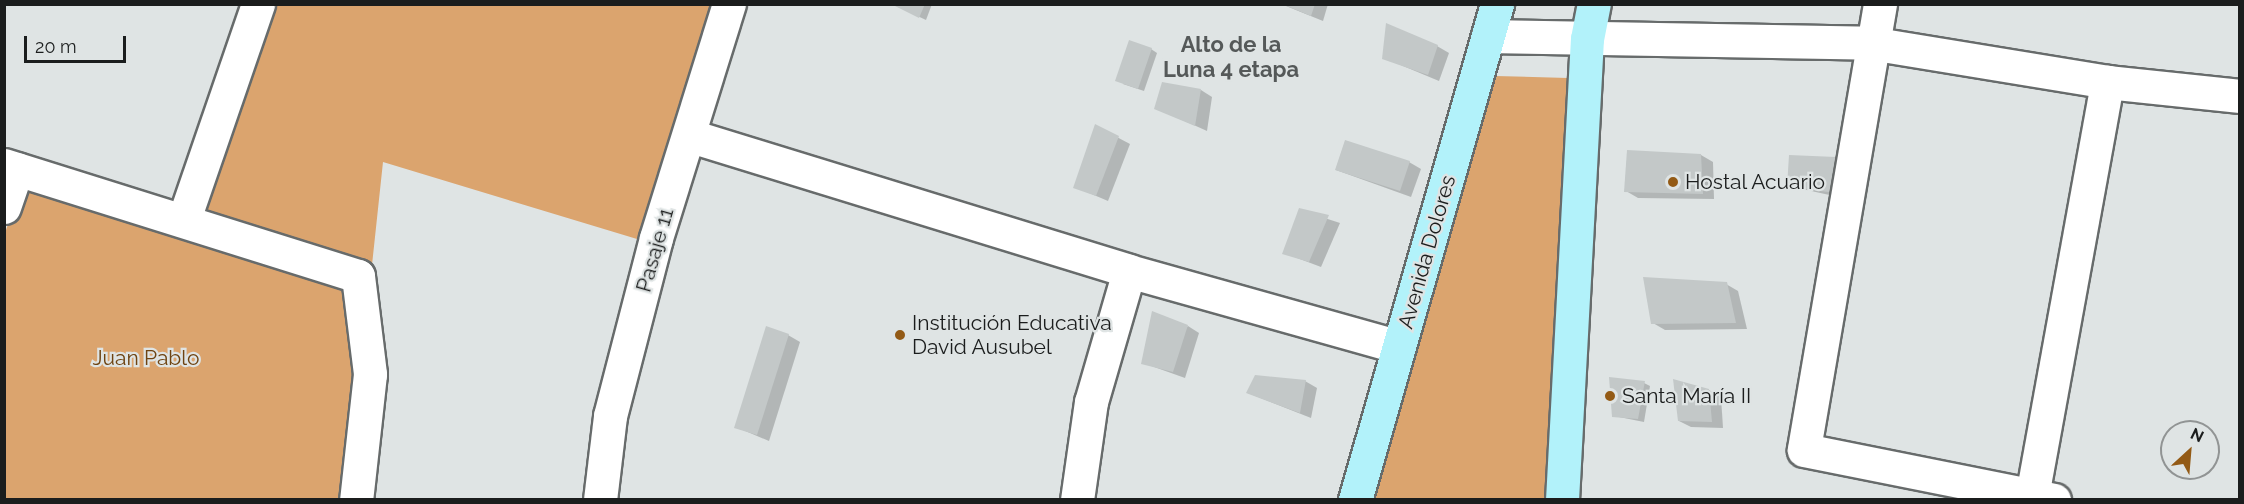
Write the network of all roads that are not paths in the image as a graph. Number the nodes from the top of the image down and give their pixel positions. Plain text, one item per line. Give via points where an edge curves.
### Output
1 (258, 4) edge
2 (729, 4) edge
3 (1497, 4) edge
4 (1594, 4) edge
5 (1880, 4) edge
6 (1488, 36) junction
7 (1587, 39) junction
8 (1870, 43) junction
9 (2107, 82) junction
10 (2240, 96) edge
11 (691, 136) junction
12 (11, 167) edge
13 (4, 207) edge
14 (183, 219) junction
15 (1130, 271) junction
16 (1399, 347) junction
17 (2043, 498) edge
18 (356, 500) edge
19 (600, 500) edge
20 (1077, 500) edge
21 (1355, 500) edge
22 (1563, 500) edge

1 - 14 street
2 - 11 street, Pasaje 11
3 - 6 main road, Avenida Dolores
4 - 7 main road
5 - 8 street
6 - 7 street
6 - 16 main road, Avenida Dolores
7 - 8 street
7 - 22 main road
8 - 9 street
8 - 17 street via 1804,450
9 - 10 street
9 - 17 street
11 - 15 street
11 - 19 street, Pasaje 11 via 656,238 610,416
12 - 13 street
12 - 14 street
14 - 18 street via 358,276 370,374
15 - 16 street
15 - 20 street via 1091,402
16 - 21 main road, Avenida Dolores

